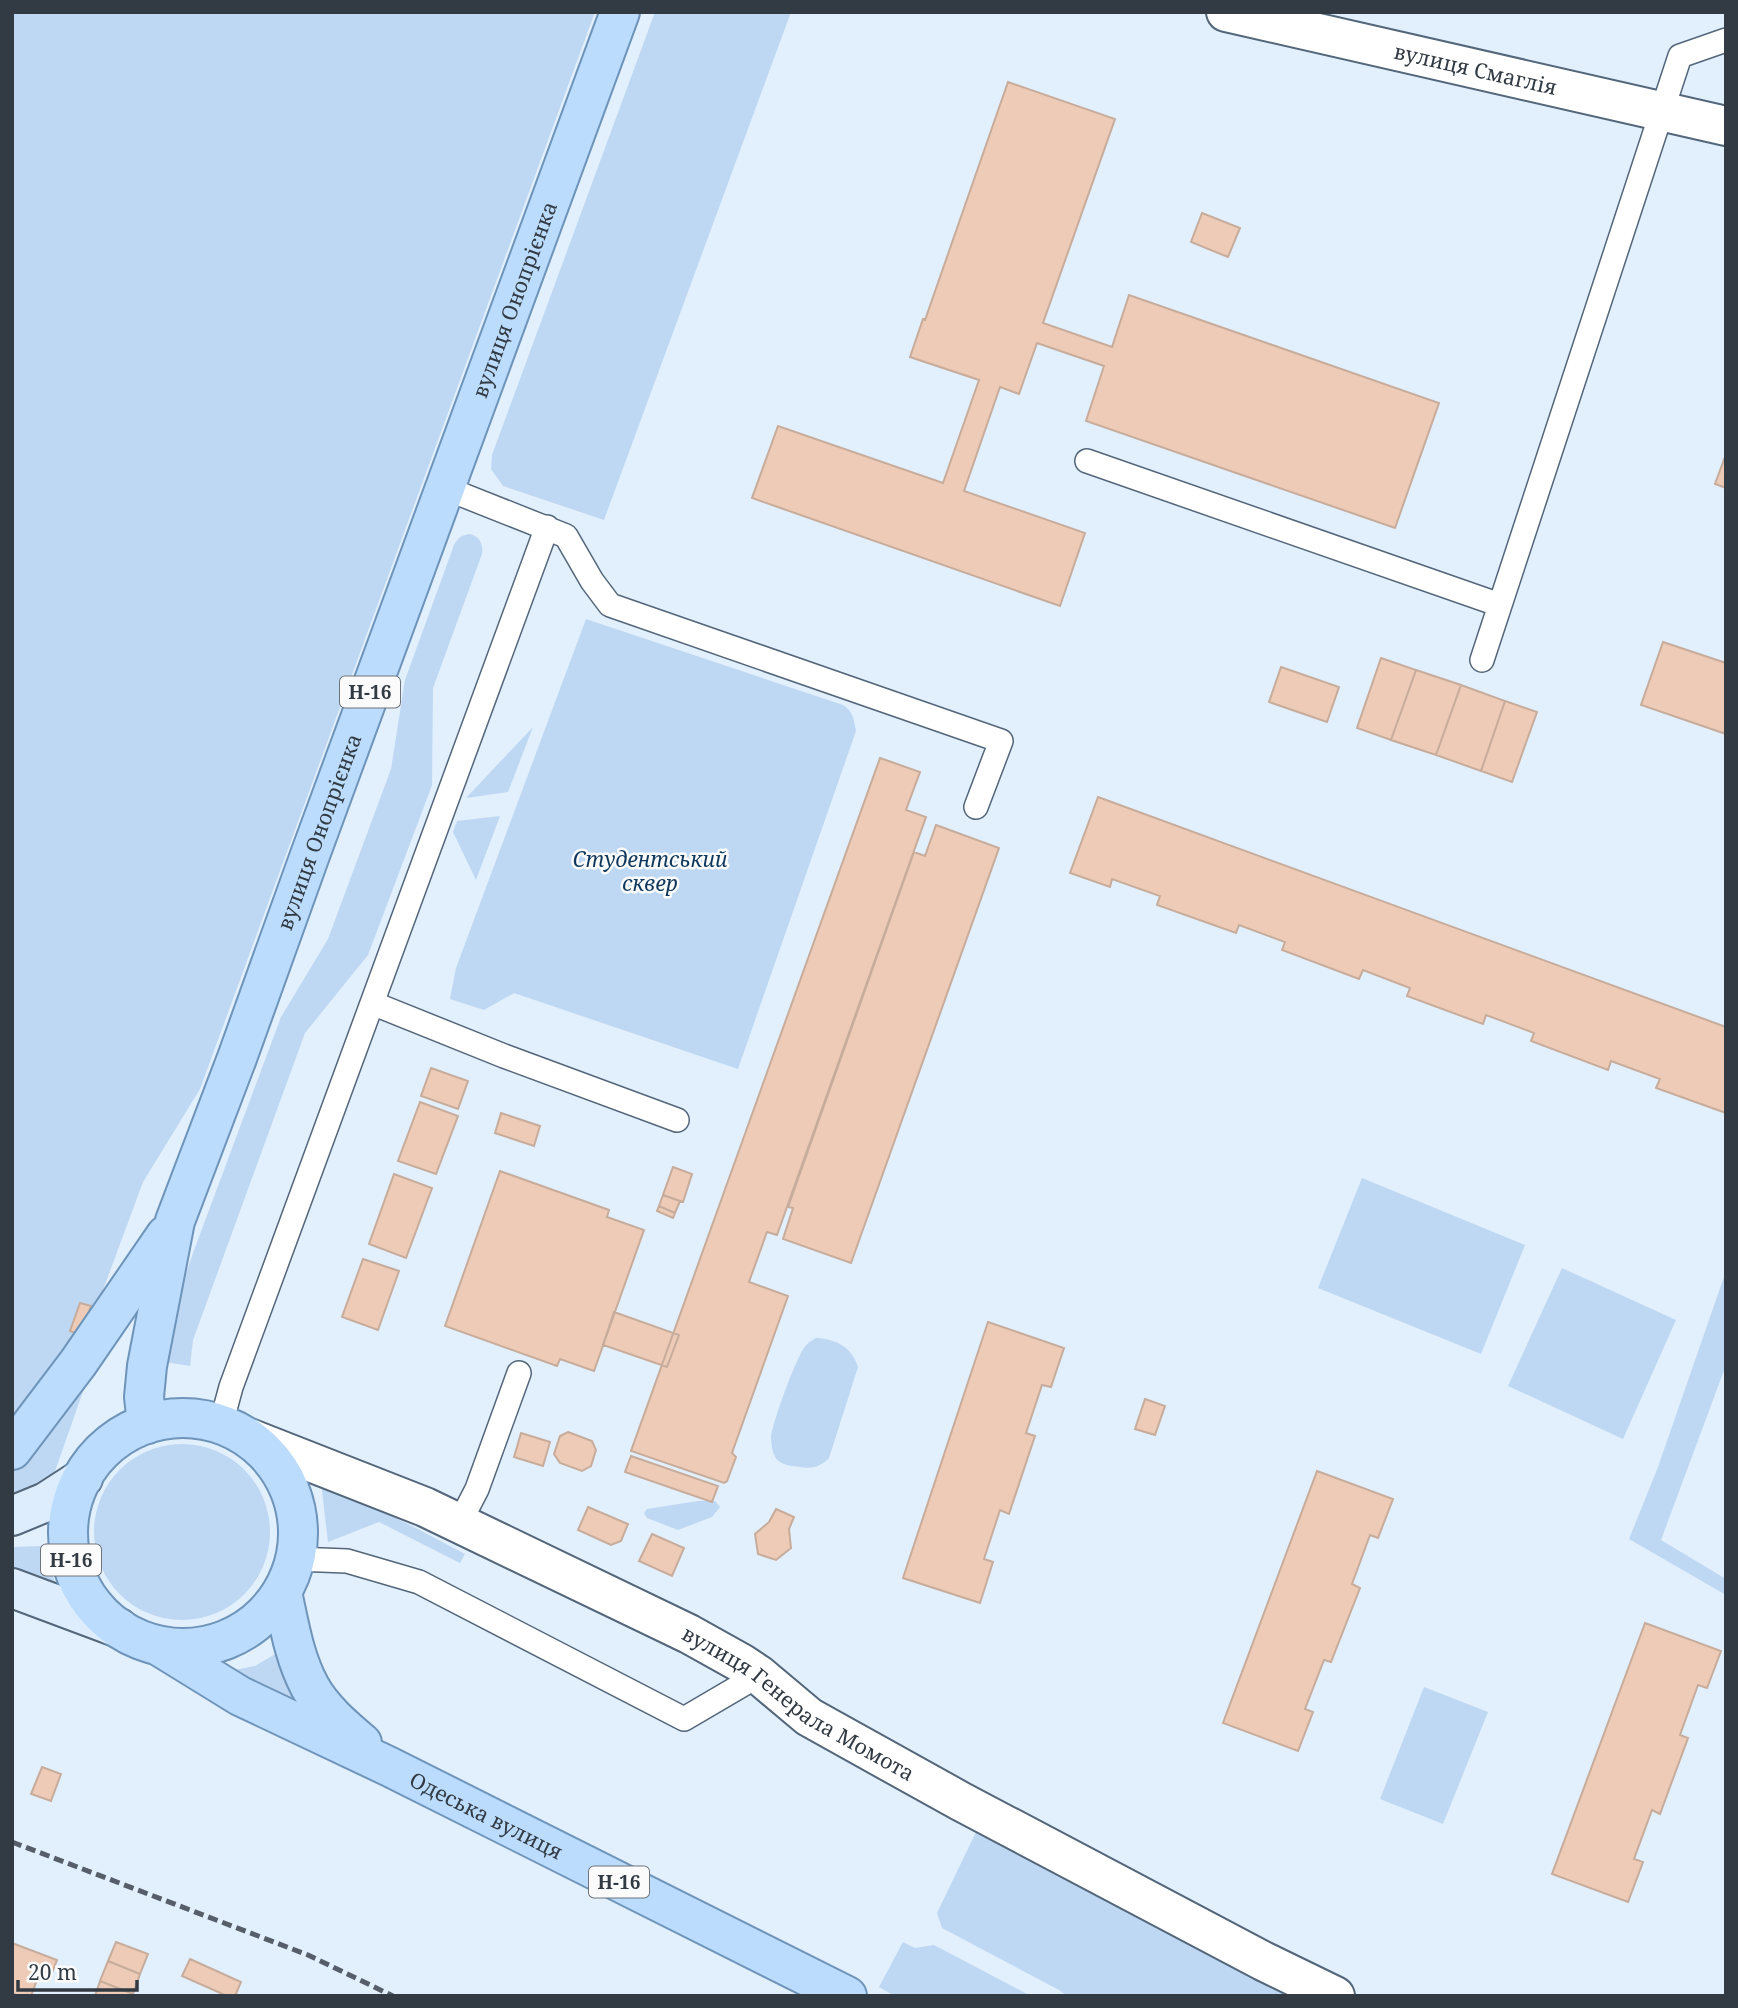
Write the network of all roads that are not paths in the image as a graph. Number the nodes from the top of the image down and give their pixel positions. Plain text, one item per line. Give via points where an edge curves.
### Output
1 (620, 12) edge
2 (1226, 12) edge
3 (1726, 40) edge
4 (1661, 111) junction
5 (1726, 126) edge
6 (1087, 461) dead end
7 (445, 488) junction
8 (547, 527) junction
9 (1500, 605) junction
10 (1482, 660) dead end
11 (976, 807) dead end
12 (372, 1003) junction
13 (677, 1119) dead end
14 (175, 1222) junction
15 (519, 1373) dead end
16 (147, 1424) junction
17 (235, 1431) junction
18 (12, 1450) edge
19 (83, 1478) junction
20 (12, 1516) edge
21 (459, 1524) junction
22 (288, 1575) junction
23 (12, 1588) edge
24 (119, 1629) junction
25 (159, 1646) junction
26 (760, 1675) junction
27 (390, 1768) junction
28 (847, 1996) edge
29 (1335, 1996) edge

1 - 7 main road, вулиця Онопрієнка / Н-16
2 - 4 street, вулиця Смаглія
3 - 4 lane via 1680,55
4 - 5 street, вулиця Смаглія
4 - 9 lane
6 - 9 lane
7 - 8 lane
7 - 14 main road, вулиця Онопрієнка / Н-16
8 - 11 lane via 570,540 610,605 1000,741
8 - 12 lane
9 - 10 lane
12 - 13 lane
12 - 17 lane via 231,1387
14 - 16 main road, вулиця Онопрієнка / Н-16 via 147,1366
14 - 18 main road
15 - 21 lane via 478,1489
16 - 17 main road, Н-16 via 185,1417
16 - 19 main road, Н-16 via 109,1444
17 - 21 street, вулиця Генерала Момота
17 - 22 main road, Н-16 via 276,1465 294,1500 298,1529
19 - 20 main road via 47,1502
19 - 24 main road, Н-16 via 69,1518 71,1560 89,1599
21 - 26 street, вулиця Генерала Момота via 689,1634
22 - 25 main road, Н-16 via 271,1607 244,1631 210,1645
22 - 26 lane via 347,1561 419,1582 684,1718
22 - 27 main road, Одеська вулиця / Н-16 via 293,1644 310,1687 324,1707
23 - 24 main road
24 - 25 main road, Н-16
25 - 27 main road, Одеська вулиця / Н-16 via 240,1696
26 - 29 street, вулиця Генерала Момота via 809,1717 832,1730
27 - 28 main road, Одеська вулиця / Н-16

